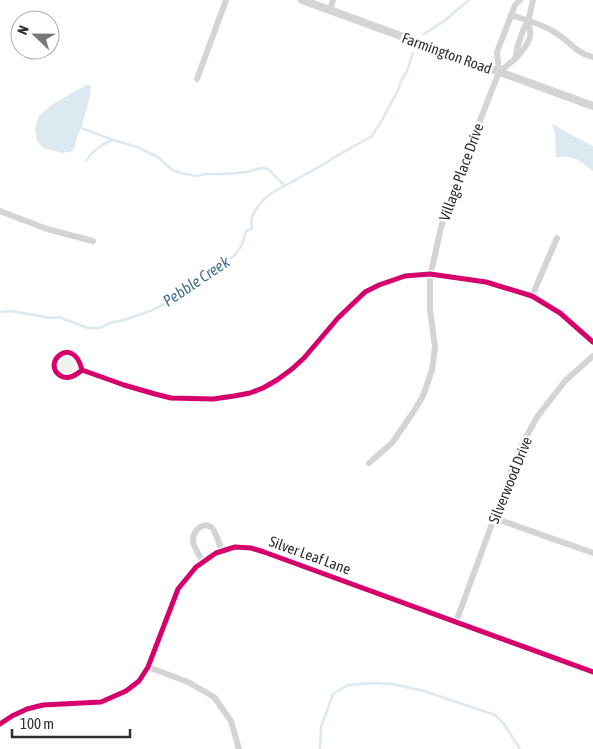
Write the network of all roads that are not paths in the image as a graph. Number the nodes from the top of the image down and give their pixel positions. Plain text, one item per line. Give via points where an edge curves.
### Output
1 (226, 0) edge
2 (302, 0) edge
3 (334, 0) edge
4 (520, 0) edge
5 (533, 0) edge
6 (330, 10) junction
7 (511, 15) junction
8 (528, 22) junction
9 (593, 57) edge
10 (499, 72) junction
11 (198, 79) dead end
12 (593, 106) edge
13 (0, 212) edge
14 (557, 238) dead end
15 (93, 240) dead end
16 (430, 274) junction
17 (532, 296) junction
18 (593, 342) edge
19 (593, 356) edge
20 (82, 370) junction
21 (369, 463) dead end
22 (494, 518) junction
23 (222, 551) junction
24 (593, 553) edge
25 (203, 562) junction
26 (456, 622) junction
27 (148, 667) junction
28 (593, 672) edge
29 (0, 724) edge
30 (239, 749) edge

1 - 11 street
2 - 6 street, Farmington Road
3 - 6 street
4 - 7 street
5 - 8 street
6 - 10 street, Farmington Road
7 - 8 street
7 - 10 street via 497,52
8 - 9 street via 556,33 580,52
8 - 10 street via 532,32 526,47
10 - 12 street, Farmington Road
10 - 16 street, Village Place Drive via 441,227
13 - 15 street via 47,229
14 - 17 street
16 - 17 street via 486,282
16 - 20 street via 404,276 365,292 292,369 278,380 250,393 213,399 171,398
16 - 21 street, Village Place Drive via 435,347 432,370 414,411 392,443
17 - 18 street via 560,313
19 - 22 street, Silverwood Drive via 565,381 537,417 519,450
20 - 20 street via 77,357 68,352 62,352 54,362 56,371 65,377
22 - 24 street
22 - 26 street, Silverwood Drive
23 - 25 street, Silver Leaf Lane
23 - 25 street via 212,528 199,527 193,542
23 - 26 street, Silver Leaf Lane via 235,547 251,548
25 - 27 street, Silver Leaf Lane via 178,589
26 - 28 street, Silver Leaf Lane
27 - 29 street, Silver Leaf Lane via 139,681 126,691 101,702 43,705 27,709
27 - 30 street via 188,682 214,697 231,721

